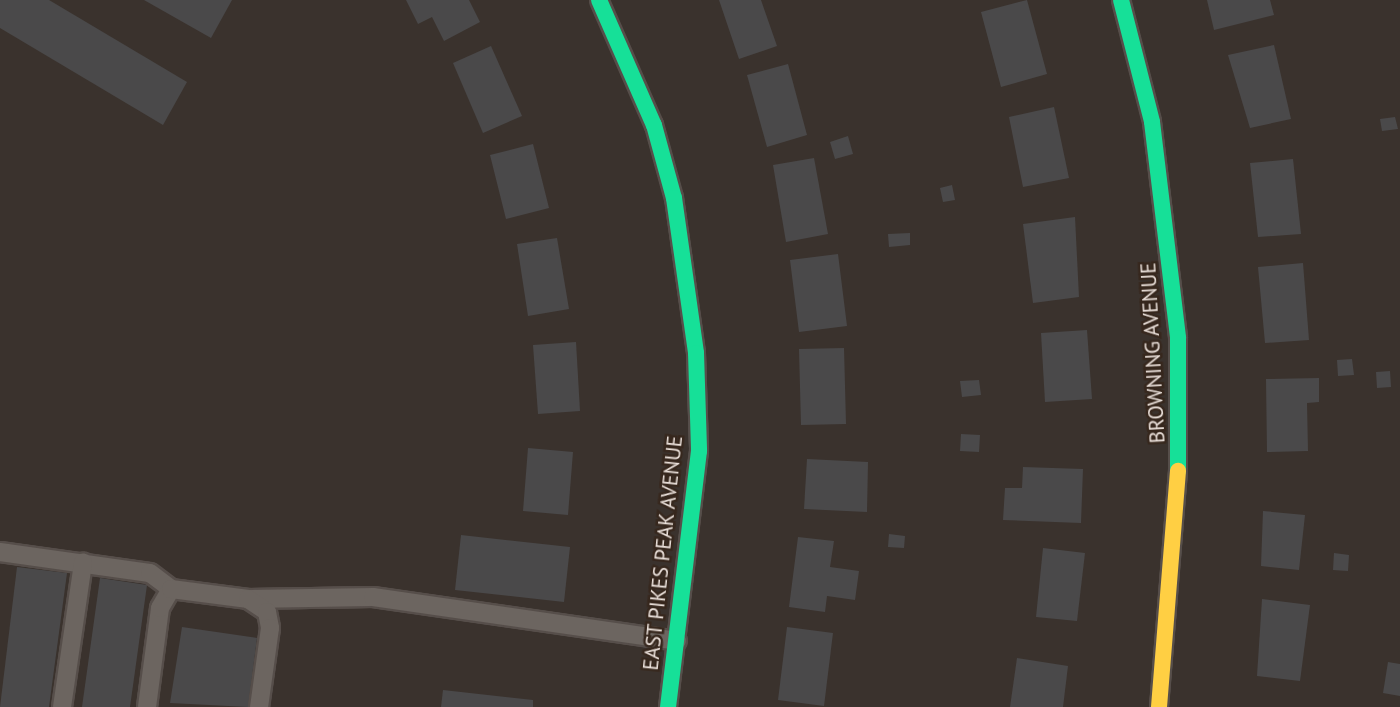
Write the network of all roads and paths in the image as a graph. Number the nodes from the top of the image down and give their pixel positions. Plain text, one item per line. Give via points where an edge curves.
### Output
1 (599, 0) edge
2 (1121, 0) edge
3 (0, 552) edge
4 (83, 564) junction
5 (171, 589) junction
6 (248, 599) junction
7 (677, 641) junction
8 (62, 707) edge
9 (147, 707) edge
10 (259, 707) edge
11 (668, 707) edge
12 (1159, 707) edge

1 - 7 main road, EAST PIKES PEAK AVENUE via 654,125 688,273 698,451
2 - 12 main road, BROWNING AVENUE via 1152,122 1178,338 1178,527
3 - 4 lane
4 - 5 lane via 149,573
4 - 8 lane
5 - 6 lane
5 - 9 lane via 160,608
6 - 7 lane via 373,597
6 - 10 lane via 267,612 270,628
7 - 11 main road, EAST PIKES PEAK AVENUE

